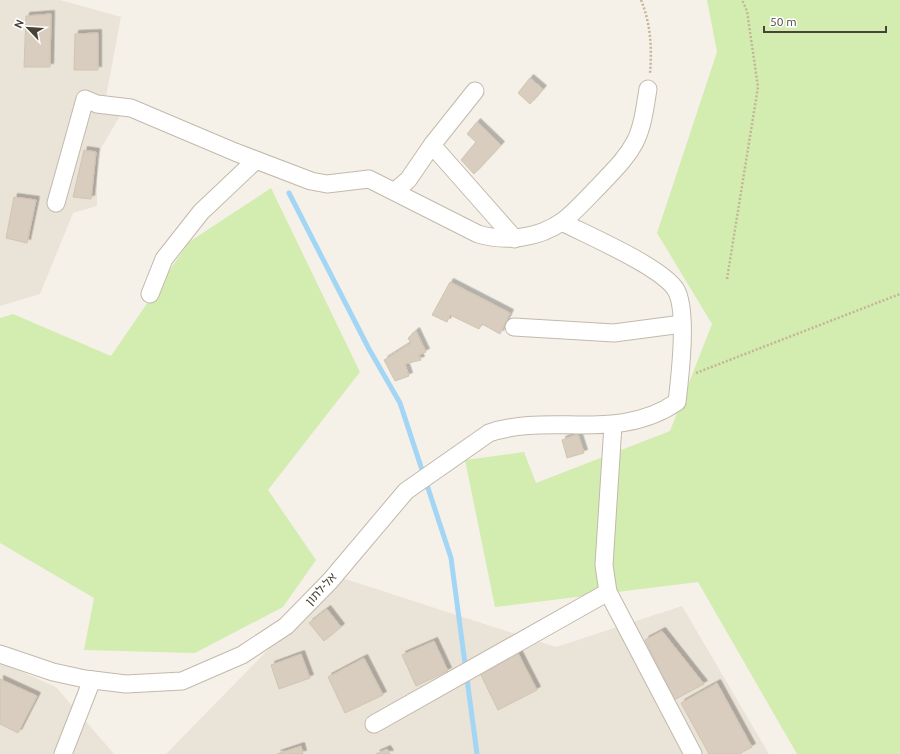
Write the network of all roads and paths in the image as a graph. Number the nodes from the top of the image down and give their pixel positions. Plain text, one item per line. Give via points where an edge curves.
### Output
1 (641, 0) edge
2 (742, 0) edge
3 (648, 89) joint
4 (476, 91) dead end
5 (432, 145) junction
6 (256, 160) junction
7 (395, 191) junction
8 (56, 203) dead end
9 (562, 222) junction
10 (515, 239) junction
11 (727, 279) dead end
12 (150, 294) dead end
13 (900, 294) edge
14 (682, 324) junction
15 (514, 327) dead end
16 (680, 378) junction
17 (613, 425) junction
18 (608, 592) junction
19 (0, 654) edge
20 (92, 680) junction
21 (374, 724) dead end
22 (63, 754) edge
23 (693, 754) edge

1 - 3 path via 646,11 652,48
2 - 11 path via 747,11 758,87
3 - 9 street via 644,118 625,159
4 - 5 street
5 - 7 street via 408,180
5 - 10 street
6 - 7 street via 311,181 327,184 369,179
6 - 8 street via 131,108 97,104 85,99
6 - 12 street via 201,212 164,259
7 - 10 street via 478,234 492,238
9 - 10 street via 546,230
9 - 14 street via 657,271 676,291 682,308
13 - 16 path
14 - 15 street via 614,333
14 - 16 street
16 - 17 street, אל-לתון via 677,402 652,415
17 - 18 street via 604,565
17 - 20 street, אל-לתון via 521,426 488,433 406,491 330,581 286,626 242,655 182,682 126,684
18 - 21 street
18 - 23 street
19 - 20 street, אל-לתון via 53,672
20 - 22 street

